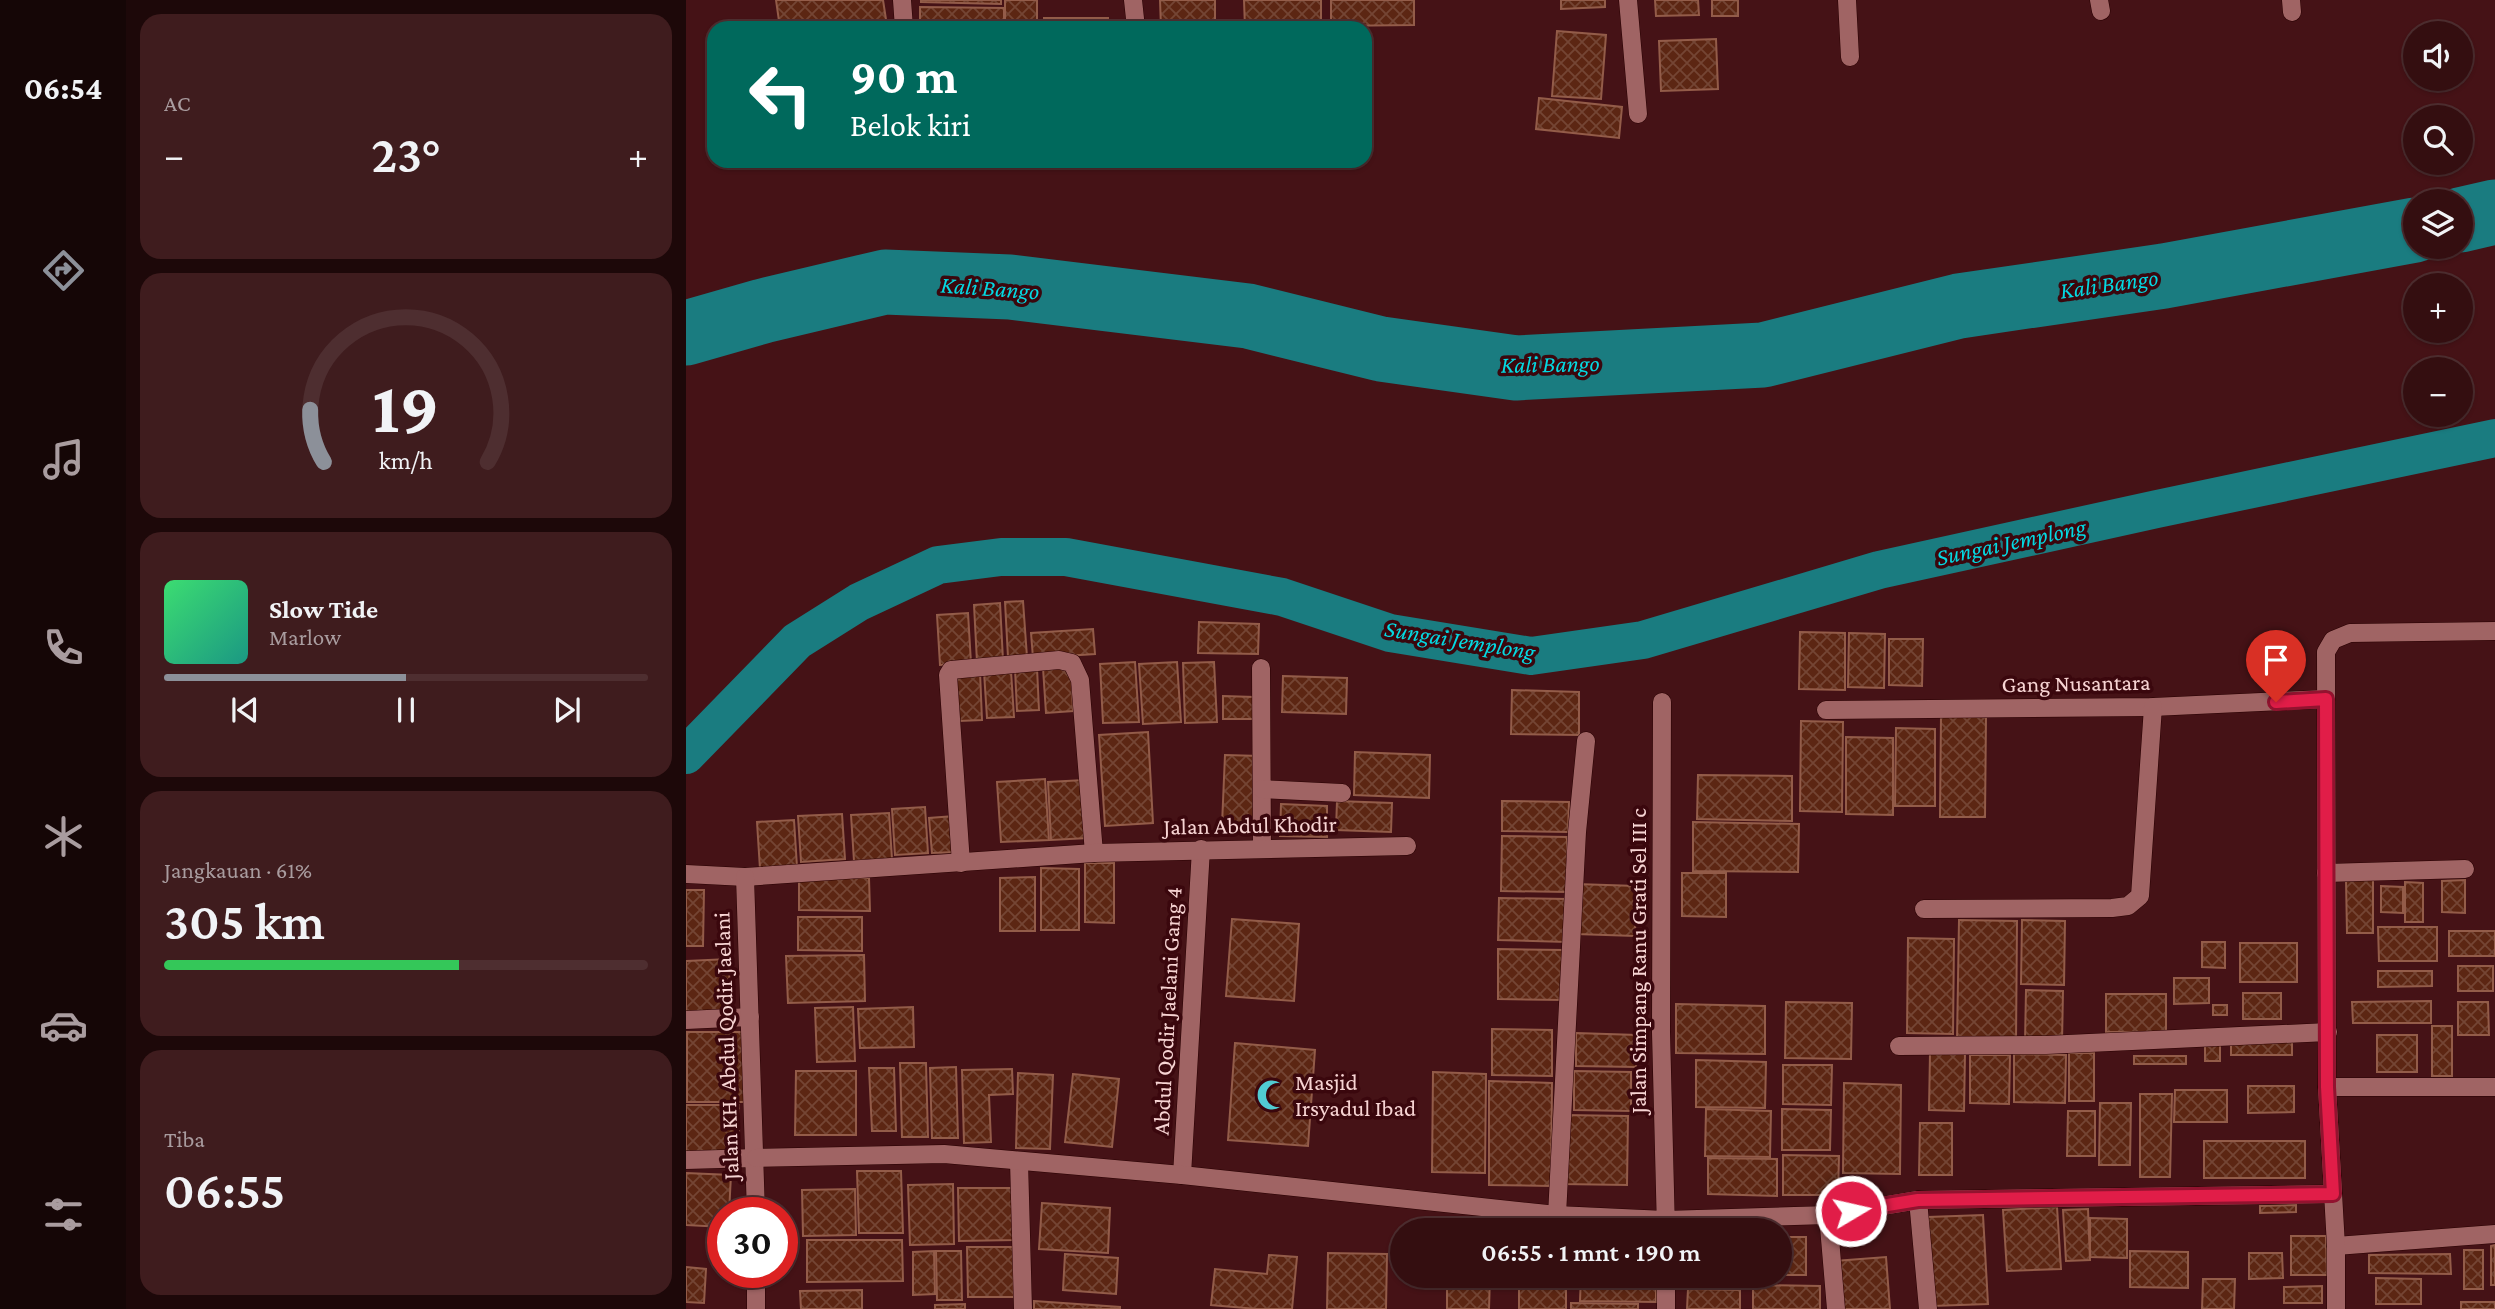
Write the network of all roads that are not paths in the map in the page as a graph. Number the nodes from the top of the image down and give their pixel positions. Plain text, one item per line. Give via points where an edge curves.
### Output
1 (902, 0) edge
2 (1133, 0) edge
3 (1628, 0) edge
4 (1847, 0) edge
5 (904, 21) edge
6 (1135, 21) edge
7 (1850, 57) dead end
8 (1638, 114) dead end
9 (2495, 631) edge
10 (1261, 668) dead end
11 (2326, 699) junction
12 (1662, 702) dead end
13 (2153, 707) junction
14 (1826, 710) dead end
15 (1586, 741) dead end
16 (1262, 789) junction
17 (1342, 793) dead end
18 (1407, 846) dead end
19 (1262, 848) junction
20 (1200, 849) junction
21 (1094, 853) junction
22 (961, 863) junction
23 (2465, 869) dead end
24 (2326, 873) junction
25 (686, 874) edge
26 (745, 877) junction
27 (1924, 909) dead end
28 (750, 1017) junction
29 (686, 1020) edge
30 (2328, 1032) junction
31 (1899, 1046) dead end
32 (2327, 1087) junction
33 (2495, 1087) edge
34 (755, 1157) junction
35 (686, 1160) edge
36 (1019, 1161) junction
37 (1182, 1175) junction
38 (2333, 1194) junction
39 (756, 1197) edge
40 (1918, 1200) junction
41 (1557, 1215) junction
42 (1828, 1215) junction
43 (1589, 1218) edge
44 (1665, 1218) edge
45 (1779, 1218) edge
46 (2495, 1234) edge
47 (2336, 1246) junction
48 (756, 1288) edge
49 (1666, 1288) edge
50 (756, 1309) edge
51 (1023, 1309) edge
52 (1666, 1309) edge
53 (1836, 1309) edge
54 (1928, 1309) edge
55 (2336, 1309) edge

1 - 5 street
2 - 6 street
3 - 8 street
4 - 7 street
9 - 11 street via 2350,633 2333,640 2326,652
10 - 16 street
11 - 13 street, Gang Nusantara
11 - 24 street
12 - 44 street, Jalan Simpang Ranu Grati Sel III c
13 - 14 street, Gang Nusantara
13 - 27 street via 2140,896 2128,906 2112,908
15 - 41 street
16 - 17 street
16 - 19 street
18 - 19 street, Jalan Abdul Khodir
19 - 20 street, Jalan Abdul Khodir
20 - 21 street, Jalan Abdul Khodir
20 - 37 street, Abdul Qodir Jaelani Gang 4
21 - 22 street, Jalan Abdul Khodir
21 - 22 street via 1080,680 1072,663 1059,660 951,670 948,675
22 - 26 street, Jalan Abdul Khodir
23 - 24 street
24 - 30 street
25 - 26 street, Jalan Abdul Khodir
26 - 28 street, Jalan KH. Abdul Qodir Jaelani
28 - 29 street
28 - 34 street, Jalan KH. Abdul Qodir Jaelani
30 - 31 street
30 - 32 street
32 - 33 street
32 - 38 street
34 - 35 street
34 - 36 street via 944,1154
34 - 39 street, Jalan KH. Abdul Qodir Jaelani
36 - 37 street
36 - 51 street
37 - 41 street
38 - 40 street
38 - 47 street
40 - 42 street
40 - 54 street
41 - 43 street
42 - 45 street
42 - 53 street
46 - 47 street
47 - 55 street
48 - 50 street
49 - 52 street

